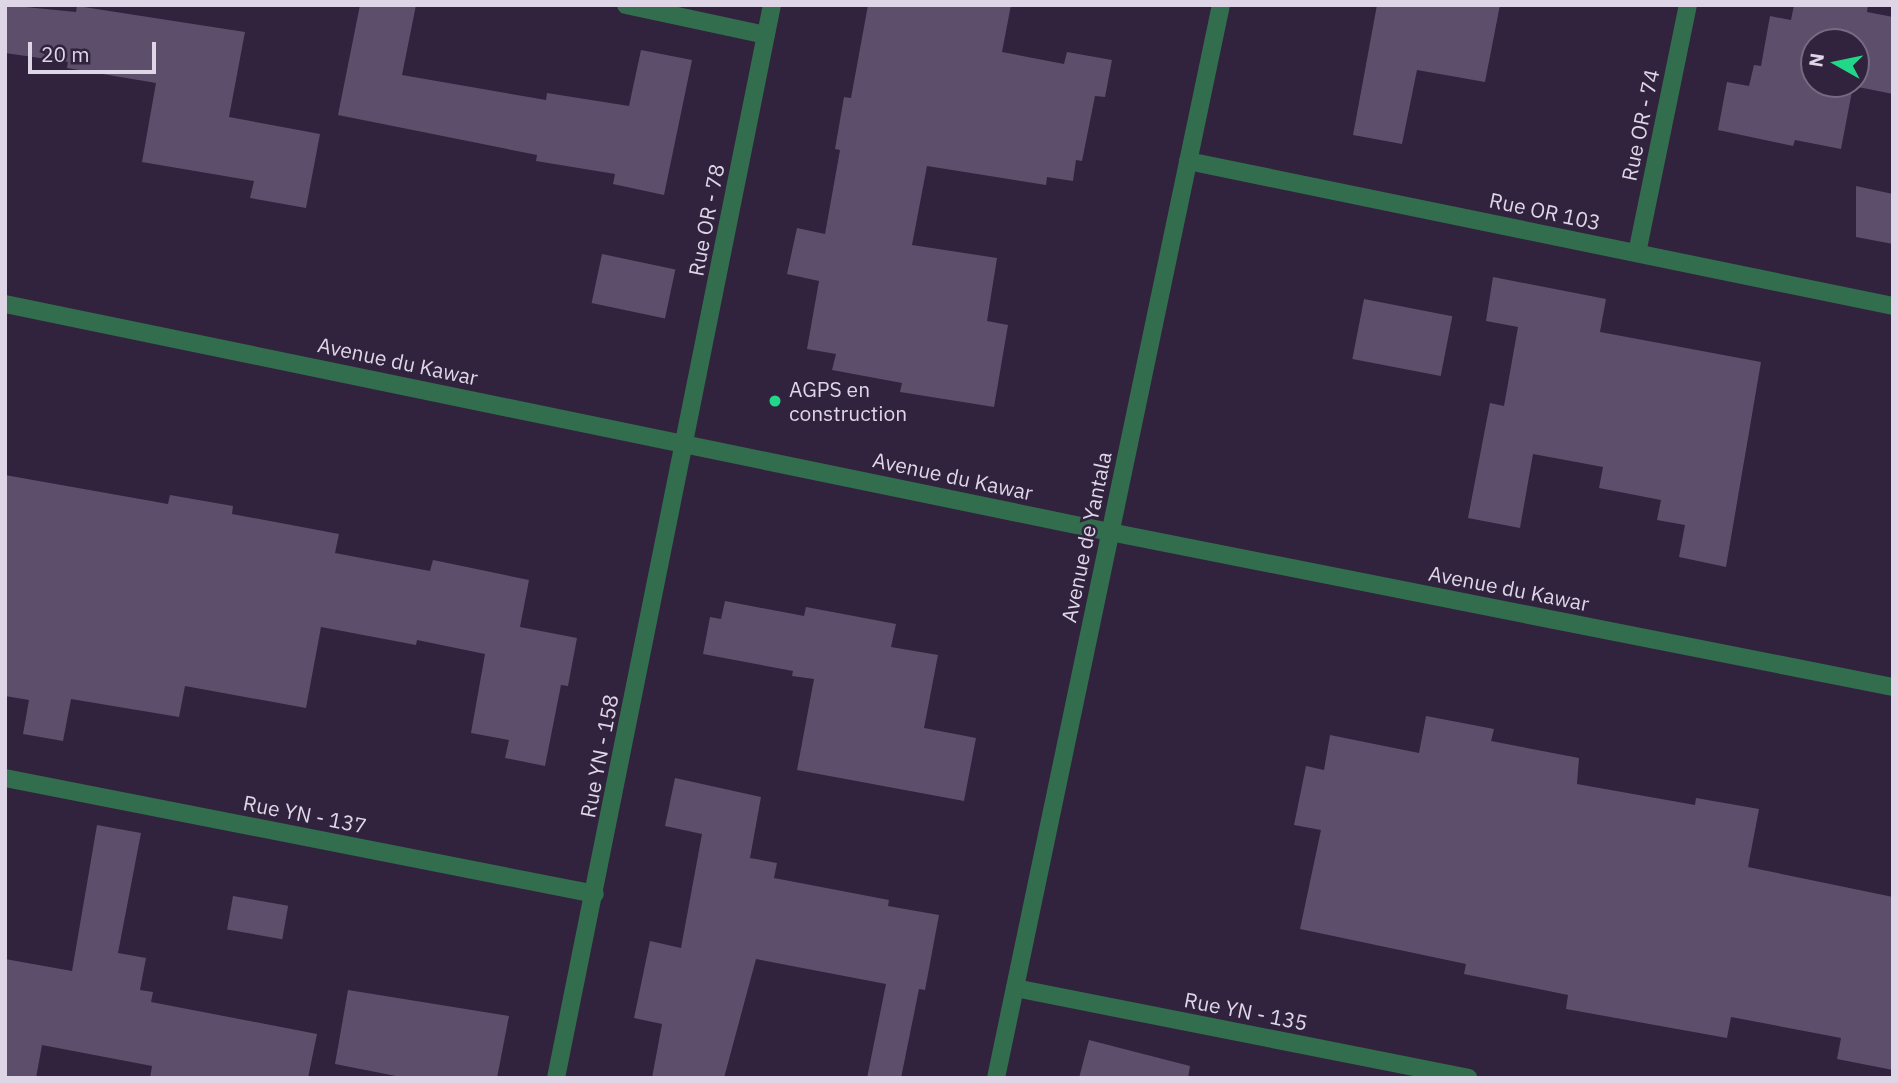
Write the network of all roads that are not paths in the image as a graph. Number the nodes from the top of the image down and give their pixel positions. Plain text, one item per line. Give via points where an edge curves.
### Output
1 (626, 5) edge
2 (772, 5) edge
3 (1221, 5) edge
4 (1688, 5) edge
5 (766, 35) junction
6 (1188, 161) junction
7 (1637, 253) junction
8 (5, 304) edge
9 (1893, 306) edge
10 (685, 443) junction
11 (1110, 532) junction
12 (1893, 687) edge
13 (5, 778) edge
14 (595, 894) junction
15 (1015, 988) junction
16 (1397, 1071) edge
17 (556, 1078) edge
18 (996, 1078) edge
19 (1468, 1078) edge

1 - 5 street
2 - 5 street, Rue OR - 78
3 - 6 street, Avenue de Yantala
4 - 7 street, Rue OR - 74
5 - 10 street, Rue OR - 78
6 - 7 street, Rue OR 103
6 - 11 street, Avenue de Yantala
7 - 9 street, Rue OR 103
8 - 10 street, Avenue du Kawar
10 - 11 street, Avenue du Kawar
10 - 14 street, Rue YN - 158
11 - 12 street, Avenue du Kawar
11 - 15 street, Avenue de Yantala
13 - 14 street, Rue YN - 137
14 - 17 street, Rue YN - 158
15 - 16 street, Rue YN - 135
15 - 18 street, Avenue de Yantala
16 - 19 street, Rue YN - 135

